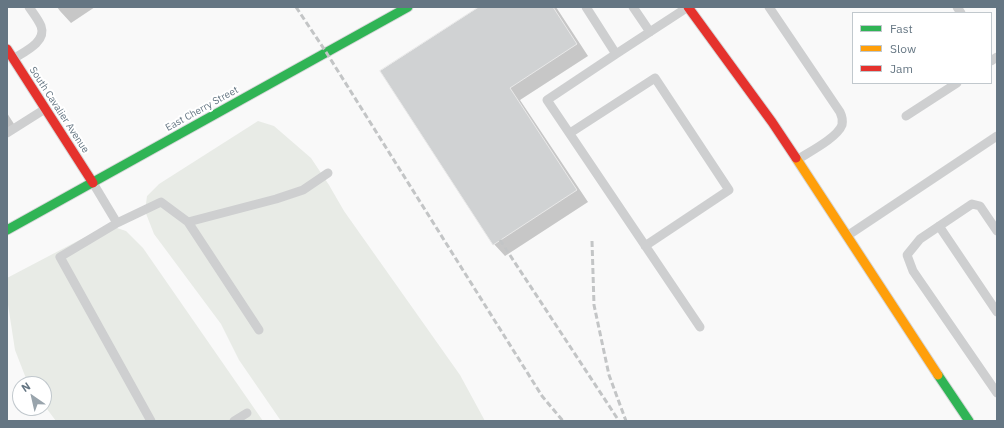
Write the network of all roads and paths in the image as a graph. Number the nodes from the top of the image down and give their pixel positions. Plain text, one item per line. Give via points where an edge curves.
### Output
1 (29, 7) edge
2 (408, 7) edge
3 (586, 7) edge
4 (633, 7) edge
5 (688, 7) edge
6 (771, 8) edge
7 (650, 32) junction
8 (7, 49) edge
9 (616, 54) junction
10 (13, 59) junction
11 (955, 84) edge
12 (45, 108) junction
13 (906, 116) dead end
14 (7, 133) edge
15 (570, 134) junction
16 (997, 136) edge
17 (797, 160) junction
18 (328, 173) dead end
19 (93, 183) junction
20 (188, 222) junction
21 (116, 223) junction
22 (939, 226) junction
23 (7, 230) edge
24 (997, 231) edge
25 (847, 236) junction
26 (645, 246) junction
27 (997, 312) edge
28 (700, 327) dead end
29 (259, 330) dead end
30 (997, 392) edge
31 (246, 413) dead end
32 (151, 421) edge
33 (234, 421) edge
34 (969, 421) edge

1 - 10 lane via 41,25 41,37 38,42
2 - 19 street, East Cherry Street
3 - 9 lane
4 - 7 lane
5 - 7 lane
5 - 17 street
6 - 17 lane via 840,112 843,123 831,138
7 - 9 lane
8 - 10 street, South Cavalier Avenue
9 - 15 lane via 547,100
10 - 12 street, South Cavalier Avenue
11 - 13 lane
12 - 14 lane
12 - 19 street, South Cavalier Avenue
15 - 26 lane
15 - 26 lane via 655,78 729,190
16 - 25 lane
17 - 25 street
18 - 20 lane via 303,190
19 - 21 lane
19 - 23 street, East Cherry Street
20 - 21 lane via 161,202
20 - 29 lane
21 - 32 lane via 60,257
22 - 24 lane via 972,204 980,206
22 - 27 lane
22 - 30 lane via 920,240 907,255 913,271
25 - 34 street
26 - 28 lane
31 - 33 lane

